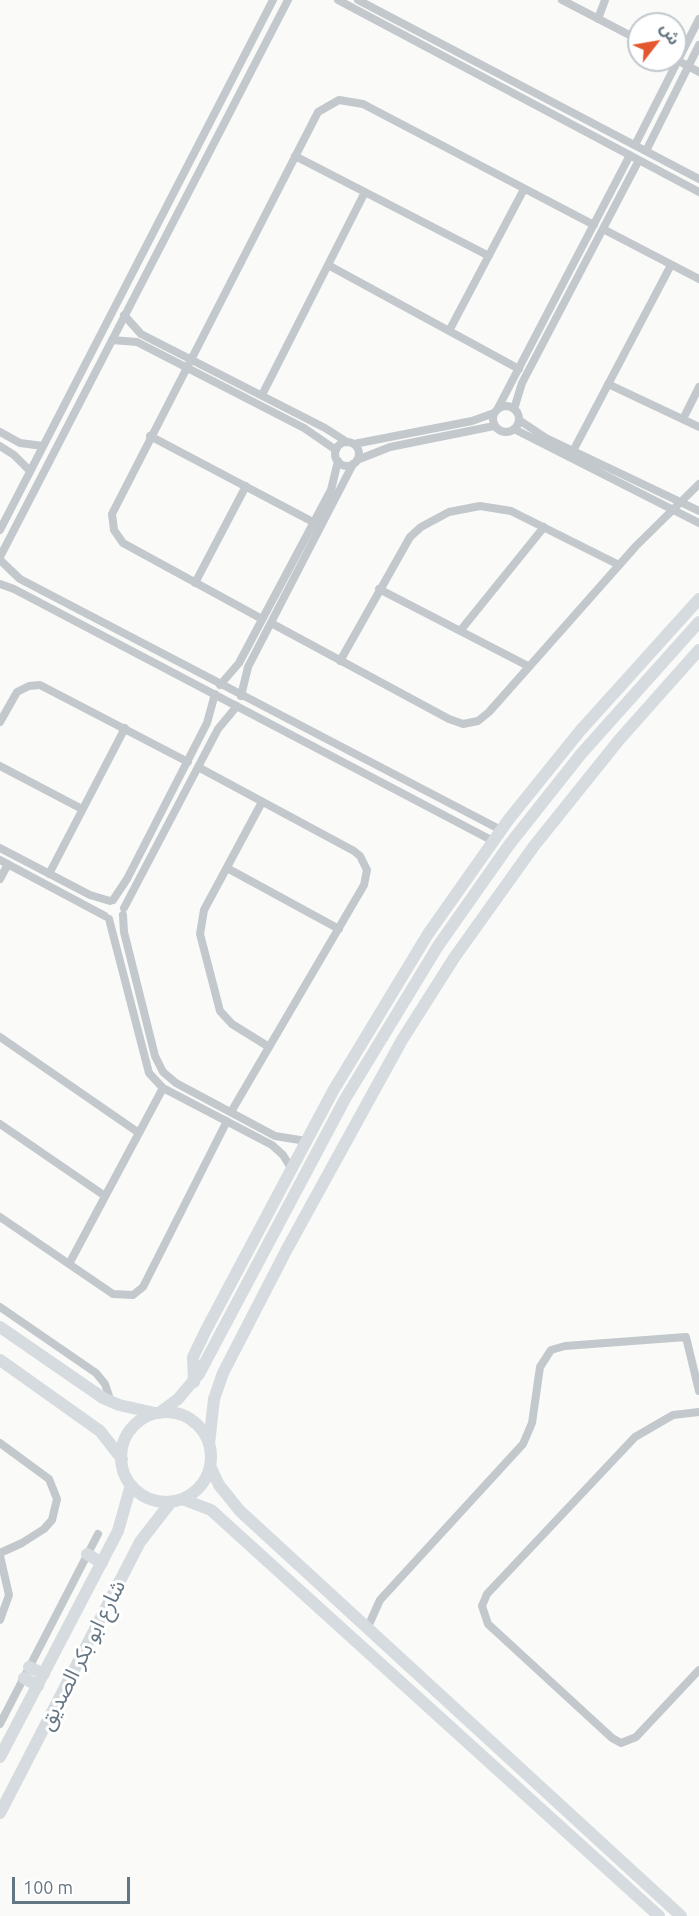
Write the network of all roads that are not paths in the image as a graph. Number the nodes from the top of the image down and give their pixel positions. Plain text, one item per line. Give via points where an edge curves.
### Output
1 (273, 0) edge
2 (288, 0) edge
3 (338, 0) edge
4 (358, 0) edge
5 (562, 0) edge
6 (605, 0) edge
7 (598, 19) junction
8 (699, 19) edge
9 (627, 34) edge
10 (687, 40) edge
11 (699, 45) edge
12 (688, 66) junction
13 (671, 72) edge
14 (699, 72) edge
15 (529, 89) junction
16 (524, 98) junction
17 (640, 148) junction
18 (295, 156) junction
19 (634, 157) junction
20 (188, 164) junction
21 (199, 170) junction
22 (699, 179) edge
23 (524, 189) junction
24 (365, 192) junction
25 (699, 192) edge
26 (594, 225) junction
27 (603, 230) junction
28 (489, 256) junction
29 (328, 265) junction
30 (671, 265) junction
31 (699, 279) edge
32 (124, 315) junction
33 (449, 331) junction
34 (112, 340) junction
35 (190, 359) junction
36 (186, 367) junction
37 (519, 369) junction
38 (608, 384) junction
39 (699, 387) edge
40 (262, 395) junction
41 (514, 409) junction
42 (496, 411) junction
43 (683, 419) junction
44 (519, 420) junction
45 (494, 426) junction
46 (699, 427) edge
47 (514, 429) junction
48 (0, 432) edge
49 (150, 436) junction
50 (350, 443) junction
51 (0, 446) edge
52 (43, 446) junction
53 (336, 450) junction
54 (573, 451) junction
55 (338, 461) junction
56 (355, 462) junction
57 (30, 471) junction
58 (24, 482) junction
59 (699, 484) edge
60 (246, 486) junction
61 (35, 488) junction
62 (680, 502) junction
63 (672, 510) junction
64 (699, 511) edge
65 (313, 522) junction
66 (699, 523) edge
67 (544, 527) junction
68 (0, 530) edge
69 (0, 559) edge
70 (619, 565) junction
71 (195, 583) junction
72 (0, 584) edge
73 (379, 589) junction
74 (45, 593) junction
75 (699, 599) edge
76 (40, 602) junction
77 (267, 621) junction
78 (699, 622) edge
79 (460, 631) junction
80 (699, 650) edge
81 (160, 654) junction
82 (340, 661) junction
83 (156, 663) junction
84 (528, 666) junction
85 (220, 685) junction
86 (215, 694) junction
87 (241, 696) junction
88 (237, 706) junction
89 (0, 722) edge
90 (604, 726) junction
91 (124, 728) junction
92 (619, 740) junction
93 (581, 754) junction
94 (188, 762) junction
95 (0, 766) edge
96 (597, 766) junction
97 (198, 767) junction
98 (262, 802) junction
99 (82, 809) junction
100 (497, 836) junction
101 (0, 848) edge
102 (4, 862) edge
103 (226, 868) junction
104 (49, 874) junction
105 (0, 879) edge
106 (111, 901) junction
107 (123, 911) junction
108 (107, 917) junction
109 (339, 929) junction
110 (0, 1036) edge
111 (269, 1047) junction
112 (163, 1088) junction
113 (231, 1112) junction
114 (226, 1121) junction
115 (0, 1124) edge
116 (139, 1133) junction
117 (306, 1141) junction
118 (291, 1168) junction
119 (105, 1196) junction
120 (0, 1217) edge
121 (69, 1264) junction
122 (0, 1308) edge
123 (0, 1327) edge
124 (0, 1360) edge
125 (194, 1382) junction
126 (699, 1391) edge
127 (111, 1402) junction
128 (699, 1412) edge
129 (158, 1413) junction
130 (0, 1443) edge
131 (209, 1444) junction
132 (122, 1459) junction
133 (210, 1466) junction
134 (131, 1485) junction
135 (177, 1501) junction
136 (240, 1511) junction
137 (227, 1525) junction
138 (98, 1534) dead end
139 (0, 1554) edge
140 (87, 1554) junction
141 (102, 1563) junction
142 (0, 1620) edge
143 (69, 1626) junction
144 (367, 1629) junction
145 (90, 1637) junction
146 (699, 1670) edge
147 (26, 1672) junction
148 (44, 1674) junction
149 (38, 1686) junction
150 (0, 1724) edge
151 (0, 1757) edge
152 (0, 1813) edge
153 (659, 1916) edge
154 (681, 1916) edge

1 - 20 street
2 - 21 street
3 - 16 street
4 - 15 street
5 - 7 street
6 - 7 street
7 - 9 street
8 - 10 street
11 - 12 street
12 - 14 street
12 - 17 street
13 - 17 street
15 - 16 street
15 - 17 street
16 - 19 street
17 - 19 street
17 - 22 street
18 - 23 street via 318,112 347,99
18 - 24 street
18 - 35 street
19 - 25 street
19 - 26 street
19 - 27 street
20 - 21 street
20 - 52 street
21 - 32 street
23 - 26 street
23 - 28 street
24 - 28 street
24 - 29 street
26 - 37 street
27 - 30 street
27 - 41 street via 522,383
28 - 33 street
29 - 33 street
29 - 40 street
30 - 31 street
30 - 38 street
32 - 34 street
32 - 35 street via 141,334
33 - 37 street
34 - 36 street via 132,340
34 - 61 street
35 - 36 street
35 - 40 street
36 - 49 street
36 - 53 street via 304,428
37 - 42 street
38 - 43 street
38 - 54 street
39 - 43 street
40 - 50 street
41 - 42 street via 508,406
41 - 44 street
42 - 45 street
42 - 50 street via 472,421
43 - 46 street
44 - 47 street
44 - 54 street
45 - 47 street via 505,432
45 - 56 street via 390,447
47 - 63 street
48 - 52 street via 20,443
49 - 60 street
49 - 71 street via 114,506 114,530 130,547
50 - 53 street via 341,444
50 - 56 street via 359,453
51 - 57 street
52 - 57 street
53 - 55 street
54 - 62 street
55 - 56 street via 343,465
55 - 65 street via 334,483
56 - 77 street
57 - 58 street
58 - 61 street
58 - 68 street
59 - 62 street
60 - 65 street
60 - 71 street
61 - 69 street
62 - 63 street
62 - 64 street
63 - 66 street
63 - 70 street
65 - 77 street
67 - 70 street
67 - 73 street via 496,508 480,506 449,512 410,537
67 - 79 street
69 - 74 street via 15,576
70 - 84 street
71 - 77 street
72 - 76 street
73 - 79 street
73 - 82 street
74 - 76 street
74 - 81 street
75 - 100 main road via 580,731
76 - 83 street
77 - 82 street
77 - 85 street
77 - 87 street via 246,672
78 - 90 main road
79 - 84 street
80 - 92 main road
81 - 83 street
81 - 85 street
82 - 84 street via 463,724 484,717
83 - 86 street
85 - 87 street
86 - 88 street
86 - 94 street via 211,717
87 - 100 street
88 - 97 street via 222,722
88 - 100 street
89 - 91 street via 17,692 35,685
90 - 92 main road via 608,737
90 - 93 main road
91 - 94 street
91 - 99 street
92 - 96 main road
93 - 96 main road via 592,756
93 - 125 main road via 501,855 384,1031
94 - 106 street via 127,879
95 - 99 street
96 - 131 main road via 454,958 397,1049 223,1373 214,1399
97 - 98 street
97 - 107 street
98 - 103 street
98 - 109 street via 354,851 364,862 364,885
99 - 104 street
100 - 117 main road via 428,934
101 - 104 street
102 - 105 street
102 - 108 street
103 - 109 street
103 - 111 street via 202,916 200,934 220,1011 232,1024
104 - 106 street via 94,897
106 - 107 street via 118,901
106 - 108 street via 105,906
107 - 108 street via 117,920
107 - 113 street via 124,932 160,1067 172,1080
108 - 112 street via 145,1067
109 - 111 street
110 - 116 street
111 - 113 street
112 - 114 street
112 - 116 street
113 - 117 street via 275,1136
114 - 118 street via 272,1145
114 - 121 street via 139,1291 126,1296 113,1294
115 - 119 street
116 - 119 street
117 - 118 main road
118 - 125 main road via 195,1353
119 - 121 street
120 - 121 street
122 - 127 street via 96,1373
123 - 127 main road
124 - 132 main road via 100,1431
125 - 129 main road
126 - 144 street via 686,1337 551,1350 540,1367 532,1423 523,1444 380,1600
127 - 129 main road
128 - 146 street via 673,1415 635,1437 487,1594 482,1606 488,1624 621,1743 636,1737
129 - 131 main road via 190,1419
129 - 132 main road via 135,1425 125,1441
130 - 139 street via 49,1479 57,1499 52,1520 44,1529
131 - 133 main road
132 - 134 main road
133 - 135 main road via 203,1483
133 - 136 main road via 219,1485
134 - 135 main road via 149,1498
134 - 141 main road, شارع ابو بكر الصديق via 124,1515
135 - 137 main road via 202,1505
135 - 145 main road, شارع ابو بكر الصديق via 140,1542
136 - 137 main road
136 - 144 main road
137 - 153 main road
138 - 140 street
139 - 142 street via 9,1595
140 - 141 main road
140 - 147 street
141 - 143 main road, شارع ابو بكر الصديق
143 - 145 main road via 82,1628
143 - 148 main road, شارع ابو بكر الصديق
144 - 154 main road
145 - 152 main road, شارع ابو بكر الصديق
147 - 148 main road
147 - 149 main road
147 - 150 street
148 - 149 main road, شارع ابو بكر الصديق
149 - 151 main road, شارع ابو بكر الصديق

